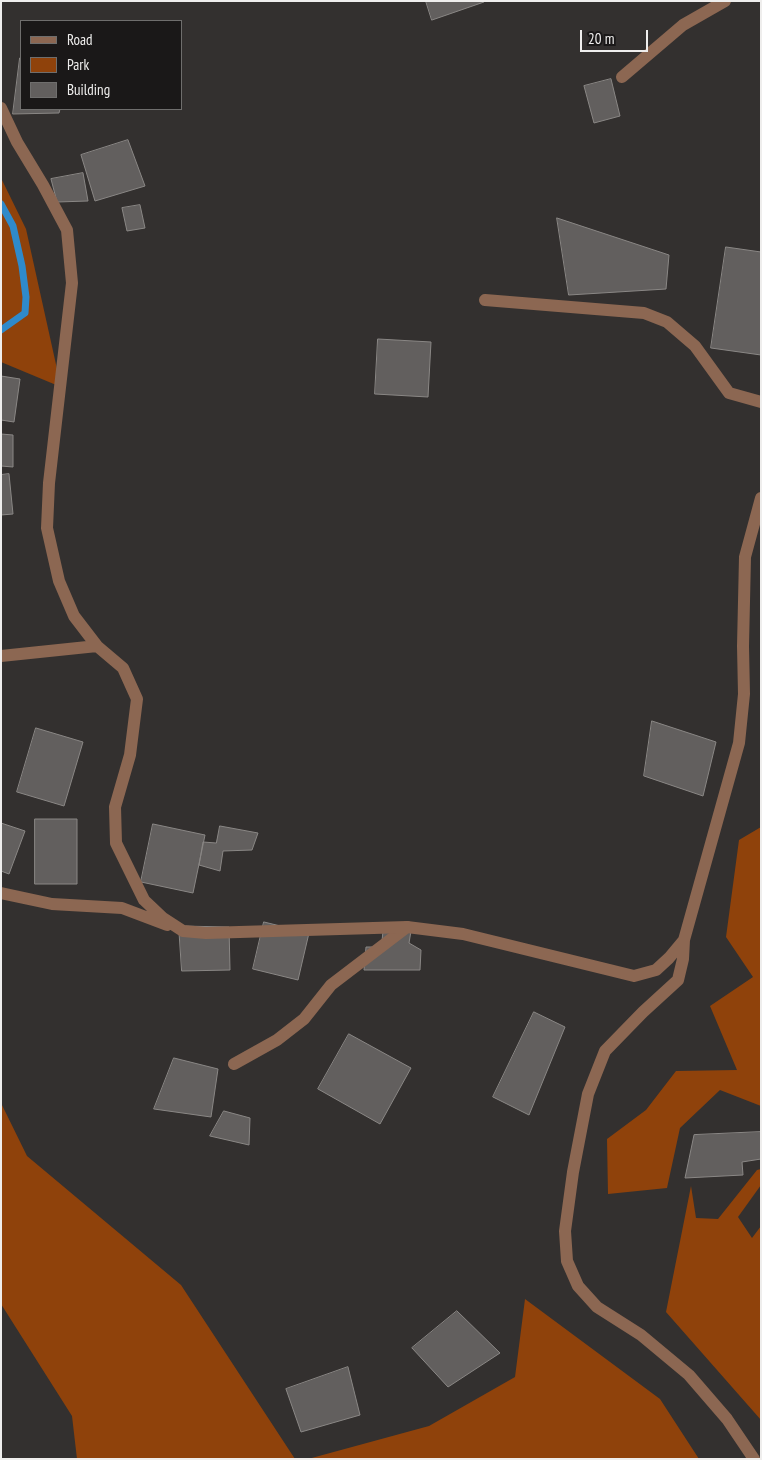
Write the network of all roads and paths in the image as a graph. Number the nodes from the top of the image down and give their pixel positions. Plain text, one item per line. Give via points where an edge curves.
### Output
1 (726, 1) edge
2 (622, 77) dead end
3 (1, 108) edge
4 (485, 300) dead end
5 (761, 402) edge
6 (761, 498) edge
7 (97, 646) junction
8 (1, 656) edge
9 (1, 893) edge
10 (407, 928) junction
11 (183, 931) junction
12 (684, 940) junction
13 (234, 1064) dead end
14 (754, 1459) edge

1 - 2 street via 683,25
3 - 7 street via 67,230 72,283 49,483 47,528 59,581 74,616
4 - 5 street via 644,313 667,322 695,346 729,393
6 - 12 street via 745,557 744,694 739,743
7 - 8 street
7 - 11 street via 123,668 137,699 130,755 115,807 116,843 144,900
9 - 11 street via 52,904 122,908
10 - 11 street
10 - 12 street via 463,934 634,976 656,970
10 - 13 street via 331,985 304,1019 277,1040
12 - 14 street via 678,980 605,1051 588,1094 565,1231 567,1261 578,1286 597,1307 641,1335 689,1375 727,1419

